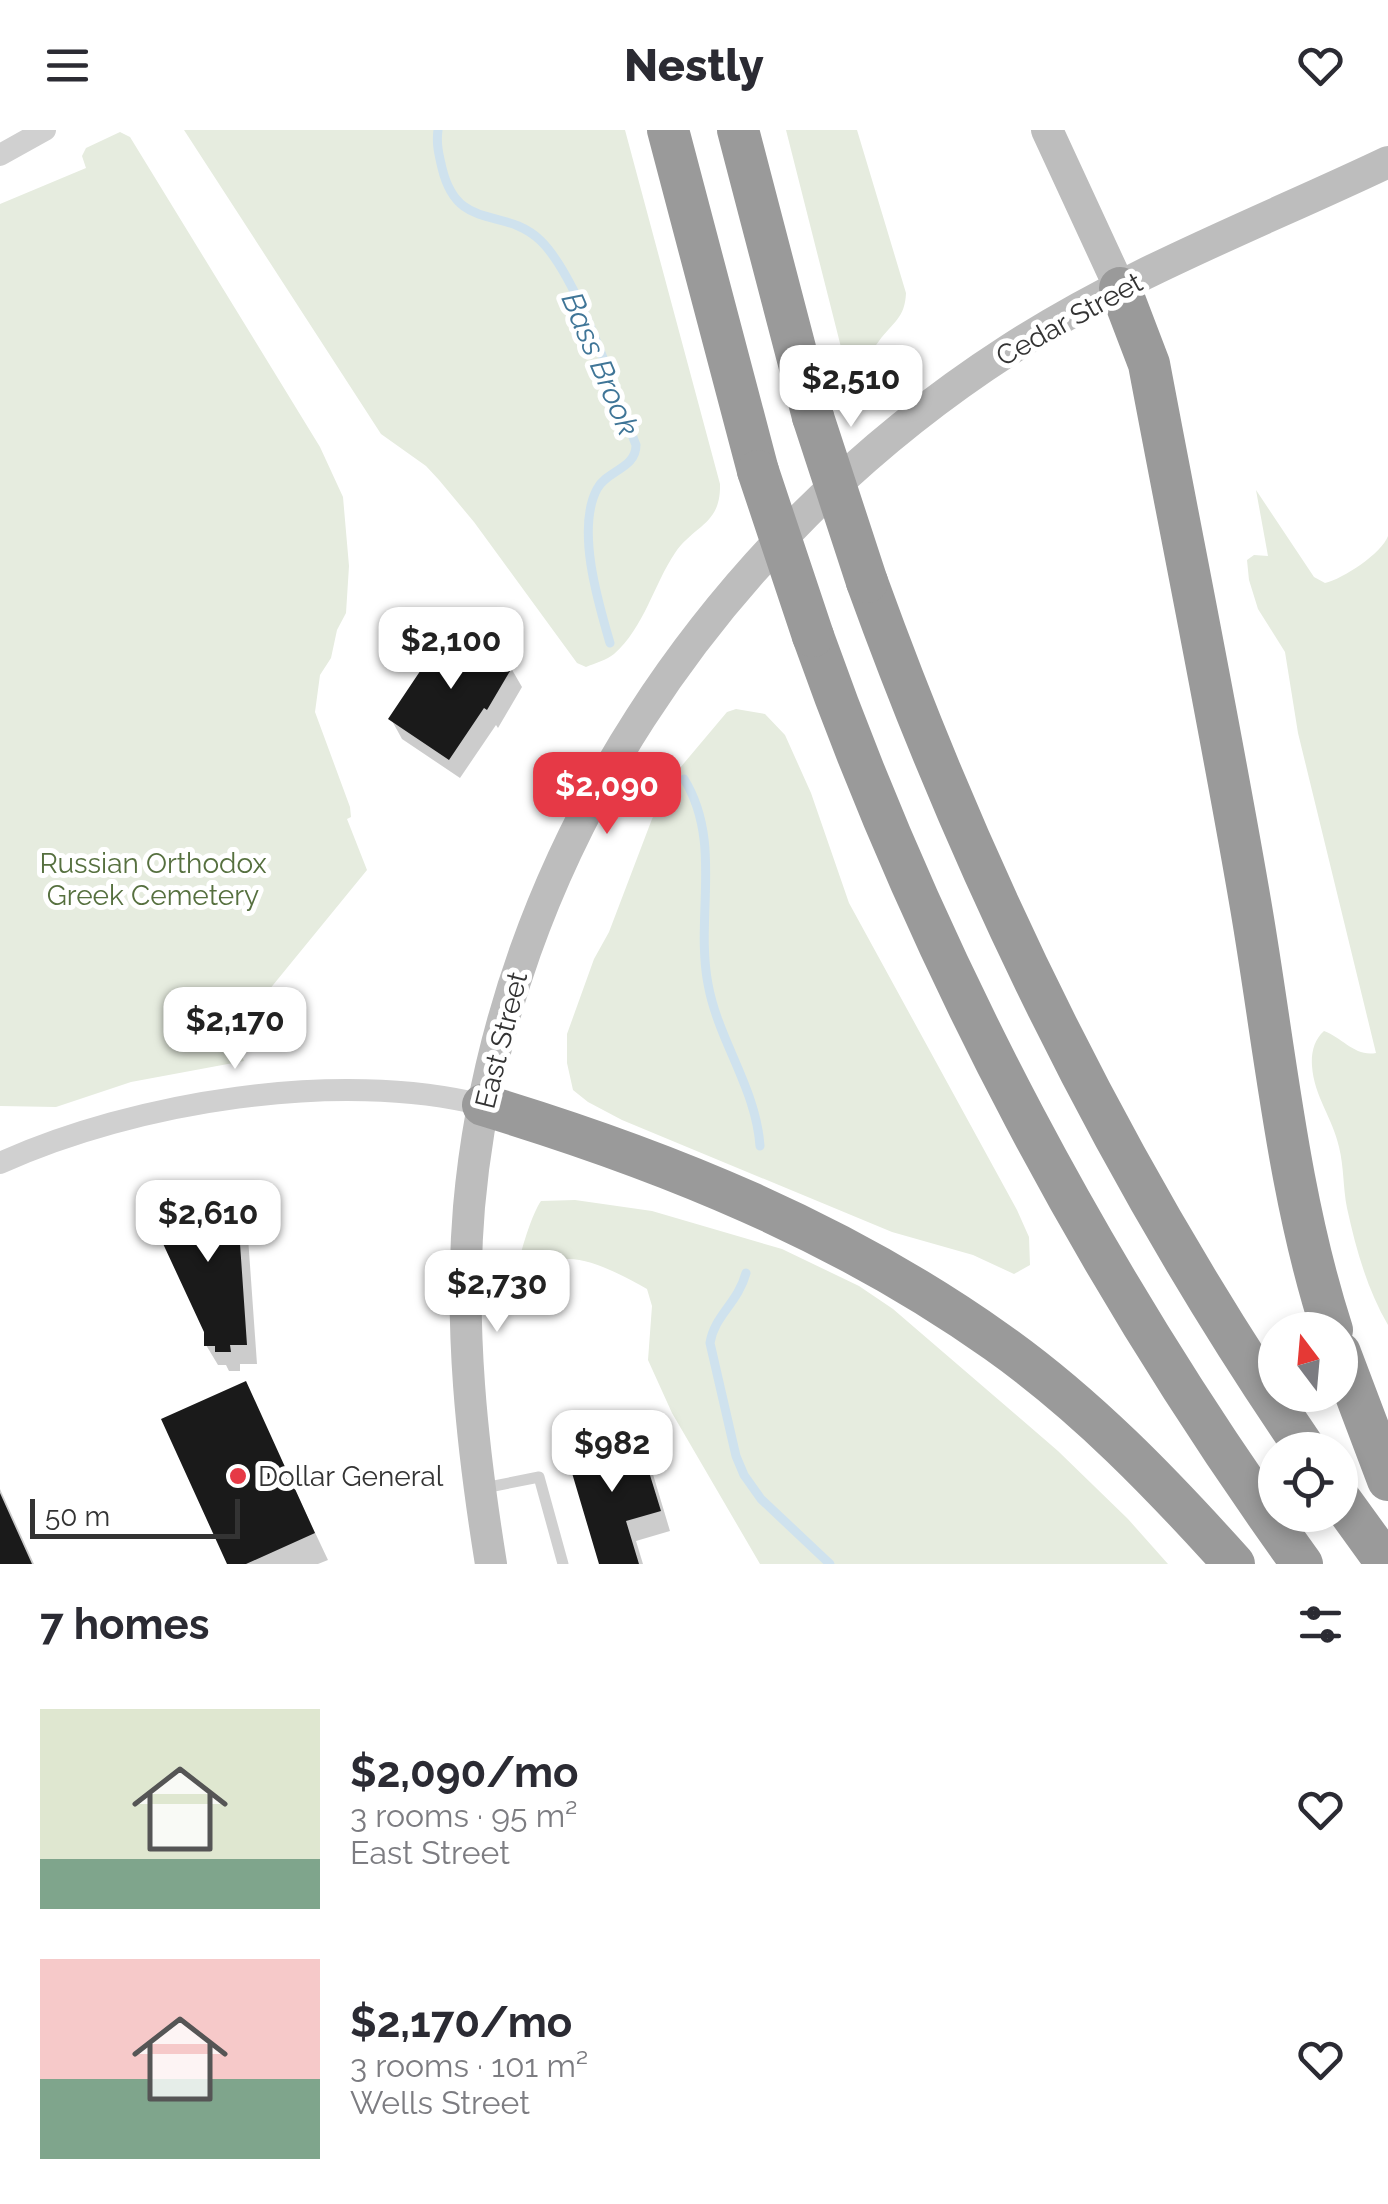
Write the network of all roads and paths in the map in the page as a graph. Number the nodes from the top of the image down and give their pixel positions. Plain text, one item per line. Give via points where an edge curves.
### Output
1 (45, 130) edge
2 (668, 130) edge
3 (738, 130) edge
4 (1047, 130) edge
5 (0, 155) edge
6 (1388, 162) edge
7 (1120, 288) junction
8 (748, 579) joint
9 (483, 1105) junction
10 (0, 1163) edge
11 (1327, 1312) edge
12 (1358, 1401) edge
13 (1295, 1432) edge
14 (1388, 1480) edge
15 (480, 1489) junction
16 (1358, 1523) edge
17 (491, 1564) edge
18 (563, 1564) edge
19 (1234, 1564) edge
20 (1302, 1564) edge
21 (1388, 1564) edge

1 - 5 street
2 - 20 highway, bridge via 758,471 852,740 920,902 1011,1091 1137,1315
3 - 13 highway, bridge via 813,417 866,582 956,814 1051,1019 1162,1222
4 - 7 main road
6 - 7 main road, Cedar Street
7 - 8 main road, Cedar Street via 1037,332 937,399 851,472
7 - 11 highway via 1149,364 1292,1158
8 - 9 main road, East Street via 643,711 572,837 518,968
9 - 10 street via 379,1092 233,1099 119,1120
9 - 15 main road, East Street via 466,1294
9 - 19 highway via 692,1178 896,1276 1071,1400
12 - 14 highway
15 - 17 main road, East Street
15 - 18 lane via 539,1477
16 - 21 highway

